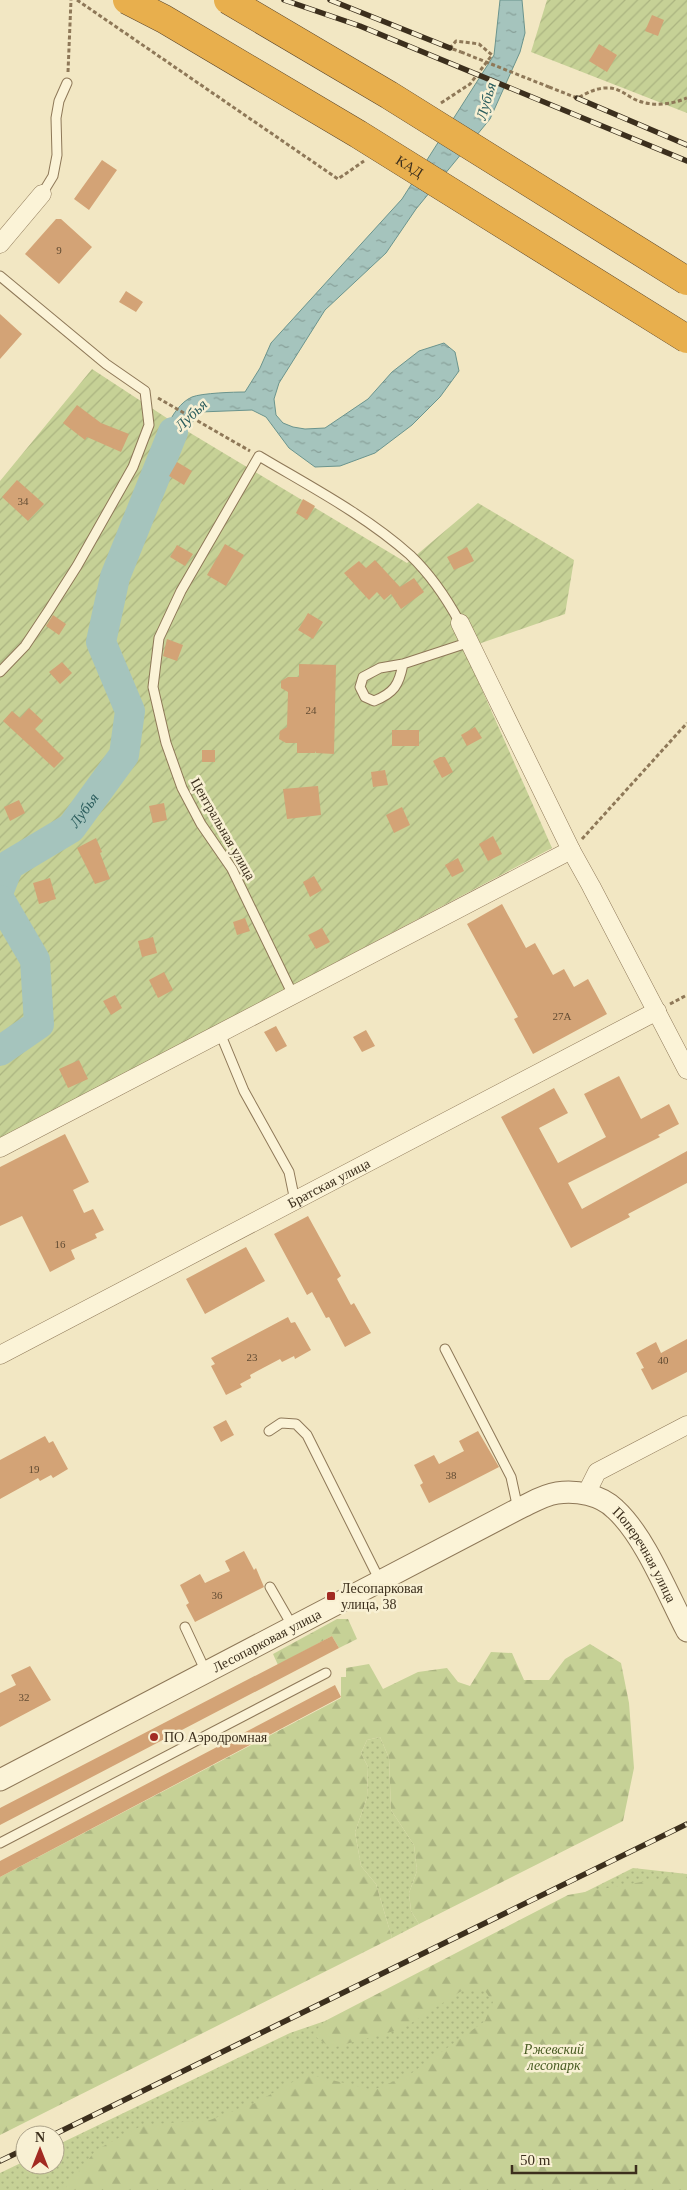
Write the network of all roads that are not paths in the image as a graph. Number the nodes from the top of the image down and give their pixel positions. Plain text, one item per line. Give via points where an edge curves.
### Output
1 (127, 0) edge
2 (228, 0) edge
3 (68, 83) road end
4 (42, 194) joint
5 (0, 244) edge
6 (0, 276) edge
7 (687, 281) edge
8 (687, 339) edge
9 (460, 622) joint
10 (470, 642) junction
11 (403, 664) junction
12 (0, 672) edge
13 (571, 850) junction
14 (293, 995) junction
15 (657, 1011) junction
16 (220, 1033) junction
17 (687, 1070) edge
18 (0, 1148) edge
19 (295, 1201) junction
20 (445, 1349) dead end
21 (0, 1355) edge
22 (687, 1425) edge
23 (269, 1431) dead end
24 (586, 1494) junction
25 (518, 1509) junction
26 (380, 1581) junction
27 (270, 1587) dead end
28 (185, 1627) dead end
29 (293, 1627) junction
30 (687, 1631) edge
31 (206, 1673) junction
32 (326, 1673) dead end
33 (0, 1780) edge
34 (0, 1842) edge

1 - 8 highway, КАД, bridge via 358,134
2 - 7 highway, bridge via 389,95
3 - 4 lane via 59,101 56,118 57,155 53,176
4 - 5 street
6 - 12 lane via 106,364 145,391 149,425 133,467 77,566 25,646
9 - 10 street
9 - 14 lane, Центральная улица via 436,585 411,556 382,532 259,456 181,591 159,638 153,687 166,743 182,788 201,824 232,869
10 - 11 lane
10 - 13 street
11 - 11 lane via 380,668 363,677 360,687 365,697 374,701 389,695 400,680
13 - 14 street
13 - 15 street
14 - 16 street
15 - 17 street
15 - 19 street, Братская улица
16 - 18 street
16 - 19 lane via 244,1091 289,1172
19 - 21 street, Братская улица
20 - 25 lane via 510,1477
22 - 24 street via 597,1472
23 - 26 lane via 281,1423 296,1424 307,1435
24 - 25 street, Лесопарковая улица via 558,1492
24 - 30 street, Поперечная улица via 614,1508 633,1530
25 - 26 street, Лесопарковая улица
26 - 29 street, Лесопарковая улица
27 - 29 lane
28 - 31 lane
29 - 31 street, Лесопарковая улица
31 - 33 street, Лесопарковая улица
32 - 34 lane

